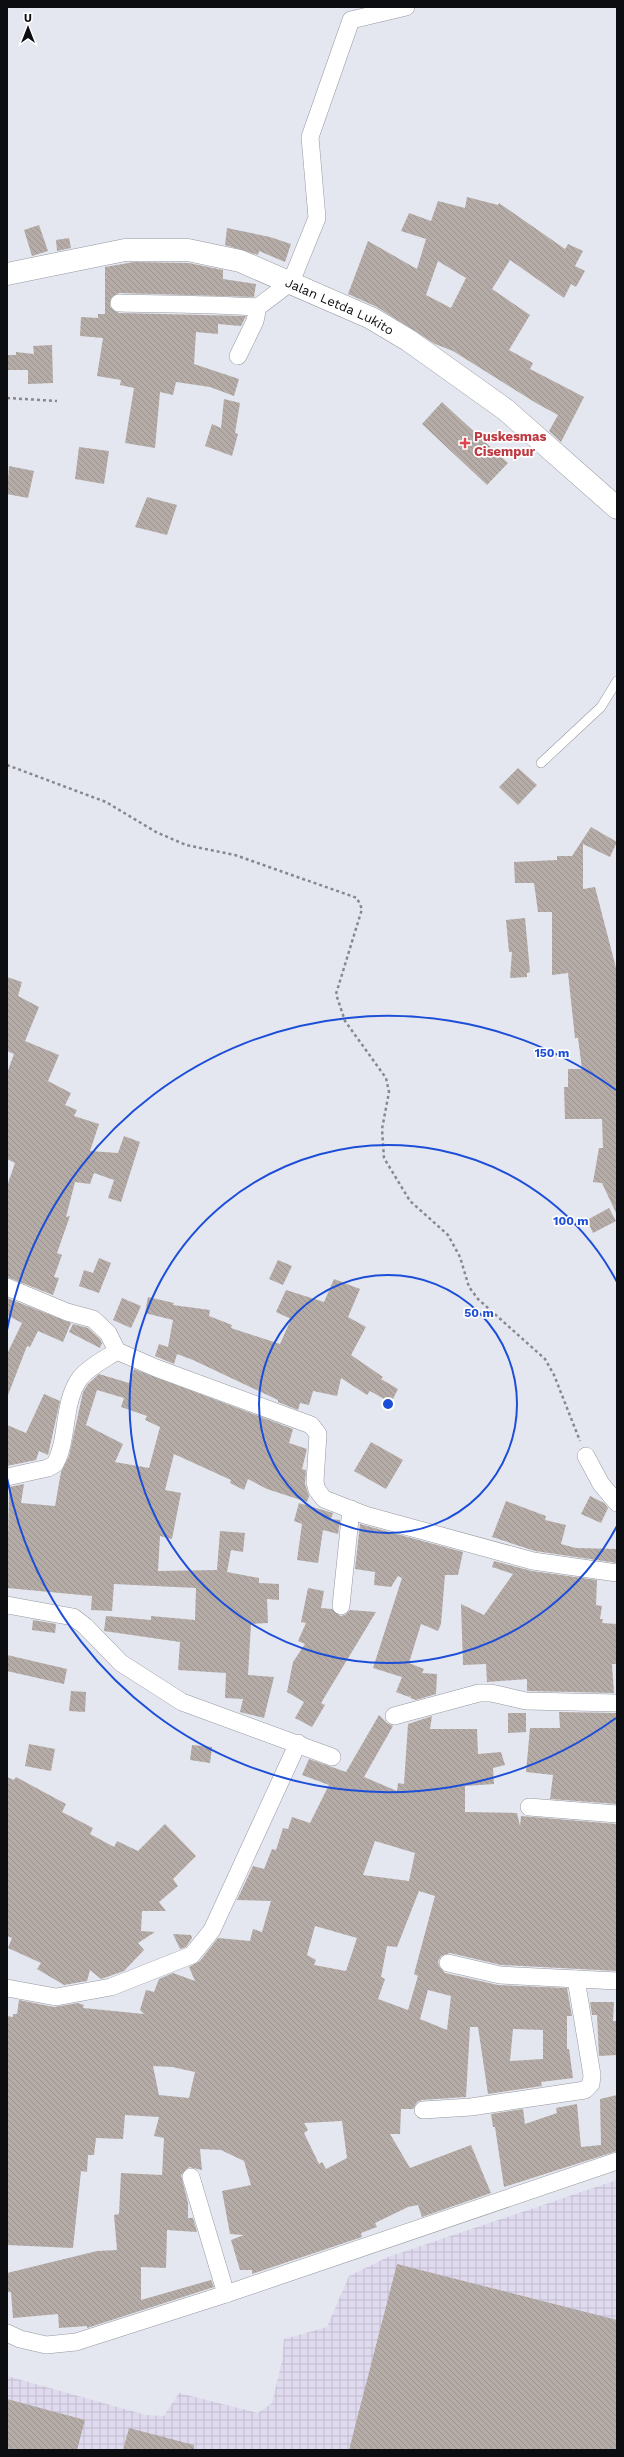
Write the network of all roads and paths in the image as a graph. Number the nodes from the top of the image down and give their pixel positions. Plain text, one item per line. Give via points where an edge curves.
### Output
1 (406, 7) edge
2 (7, 274) edge
3 (291, 282) junction
4 (119, 303) dead end
5 (258, 307) junction
6 (238, 356) dead end
7 (7, 398) edge
8 (57, 401) dead end
9 (617, 508) edge
10 (617, 681) edge
11 (541, 763) dead end
12 (7, 765) edge
13 (7, 1287) edge
14 (118, 1351) junction
15 (586, 1456) joint
16 (7, 1477) edge
17 (617, 1503) edge
18 (351, 1509) junction
19 (617, 1574) edge
20 (7, 1605) edge
21 (341, 1606) dead end
22 (617, 1703) edge
23 (394, 1716) dead end
24 (298, 1743) junction
25 (332, 1757) dead end
26 (529, 1807) dead end
27 (617, 1814) edge
28 (448, 1963) dead end
29 (576, 1979) junction
30 (617, 1981) edge
31 (7, 1988) edge
32 (423, 2110) dead end
33 (617, 2161) edge
34 (191, 2177) dead end
35 (226, 2294) junction
36 (7, 2333) edge

1 - 3 street via 351,20 310,137 317,218
2 - 3 street, Jalan Letda Lukito via 126,250 188,250 240,261
3 - 5 street
3 - 9 street, Jalan Letda Lukito via 371,318 414,344 506,410
4 - 5 street
5 - 6 street via 255,321
7 - 8 path
10 - 11 lane via 601,707
12 - 15 path via 106,802 156,832 186,845 235,855 357,898 362,909 336,994 345,1021 386,1078 389,1092 382,1129 384,1158 410,1201 448,1234 460,1257 469,1287 478,1300 545,1359 554,1375
13 - 14 street via 68,1312 93,1319 108,1333
14 - 16 street via 90,1368 80,1379 70,1400 65,1433 55,1464 48,1468
14 - 18 street via 156,1368 311,1425 320,1441 315,1482 317,1490 324,1499
15 - 17 street via 601,1484
18 - 19 street via 533,1561
18 - 21 street
20 - 24 street via 73,1617 86,1626 121,1663 182,1702
22 - 23 street via 526,1700 478,1693
24 - 25 street
24 - 31 street via 212,1930 192,1955 111,1987 56,1998
26 - 27 street
28 - 29 street via 500,1975
29 - 30 street
29 - 32 street via 592,2075 591,2084 585,2090 471,2107
33 - 35 street
34 - 35 street
35 - 36 street via 76,2342 46,2345

